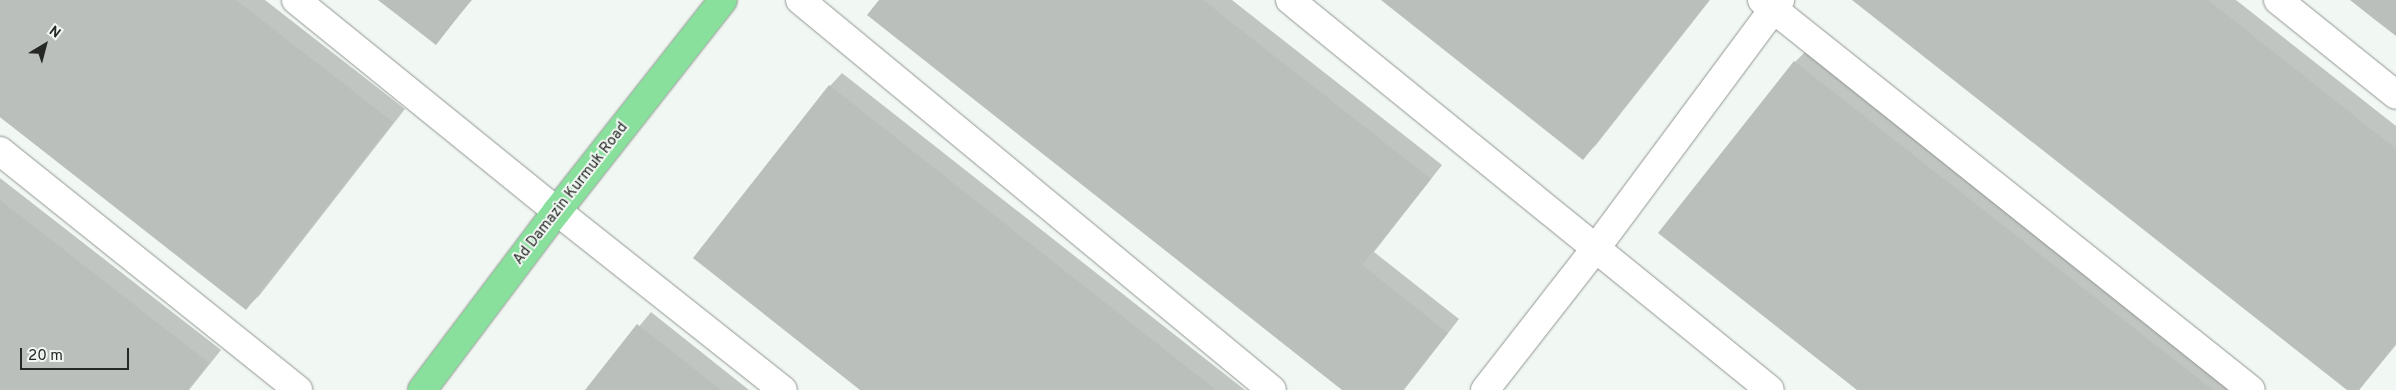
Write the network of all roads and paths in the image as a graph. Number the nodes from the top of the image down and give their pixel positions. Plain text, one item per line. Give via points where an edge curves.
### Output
1 (296, 0) edge
2 (723, 0) edge
3 (800, 0) edge
4 (1290, 0) edge
5 (2278, 0) edge
6 (1772, 3) edge
7 (2396, 95) edge
8 (0, 151) edge
9 (557, 211) junction
10 (1596, 248) junction
11 (298, 390) edge
12 (422, 390) edge
13 (783, 390) edge
14 (1272, 390) edge
15 (1485, 390) edge
16 (1770, 390) edge
17 (2250, 390) edge

1 - 9 street
2 - 9 highway, Ad Damazin Kurmuk Road
3 - 14 street
4 - 10 street
5 - 7 street
6 - 10 street
6 - 17 street
8 - 11 street
9 - 12 highway, Ad Damazin Kurmuk Road
9 - 13 street
10 - 15 street
10 - 16 street

